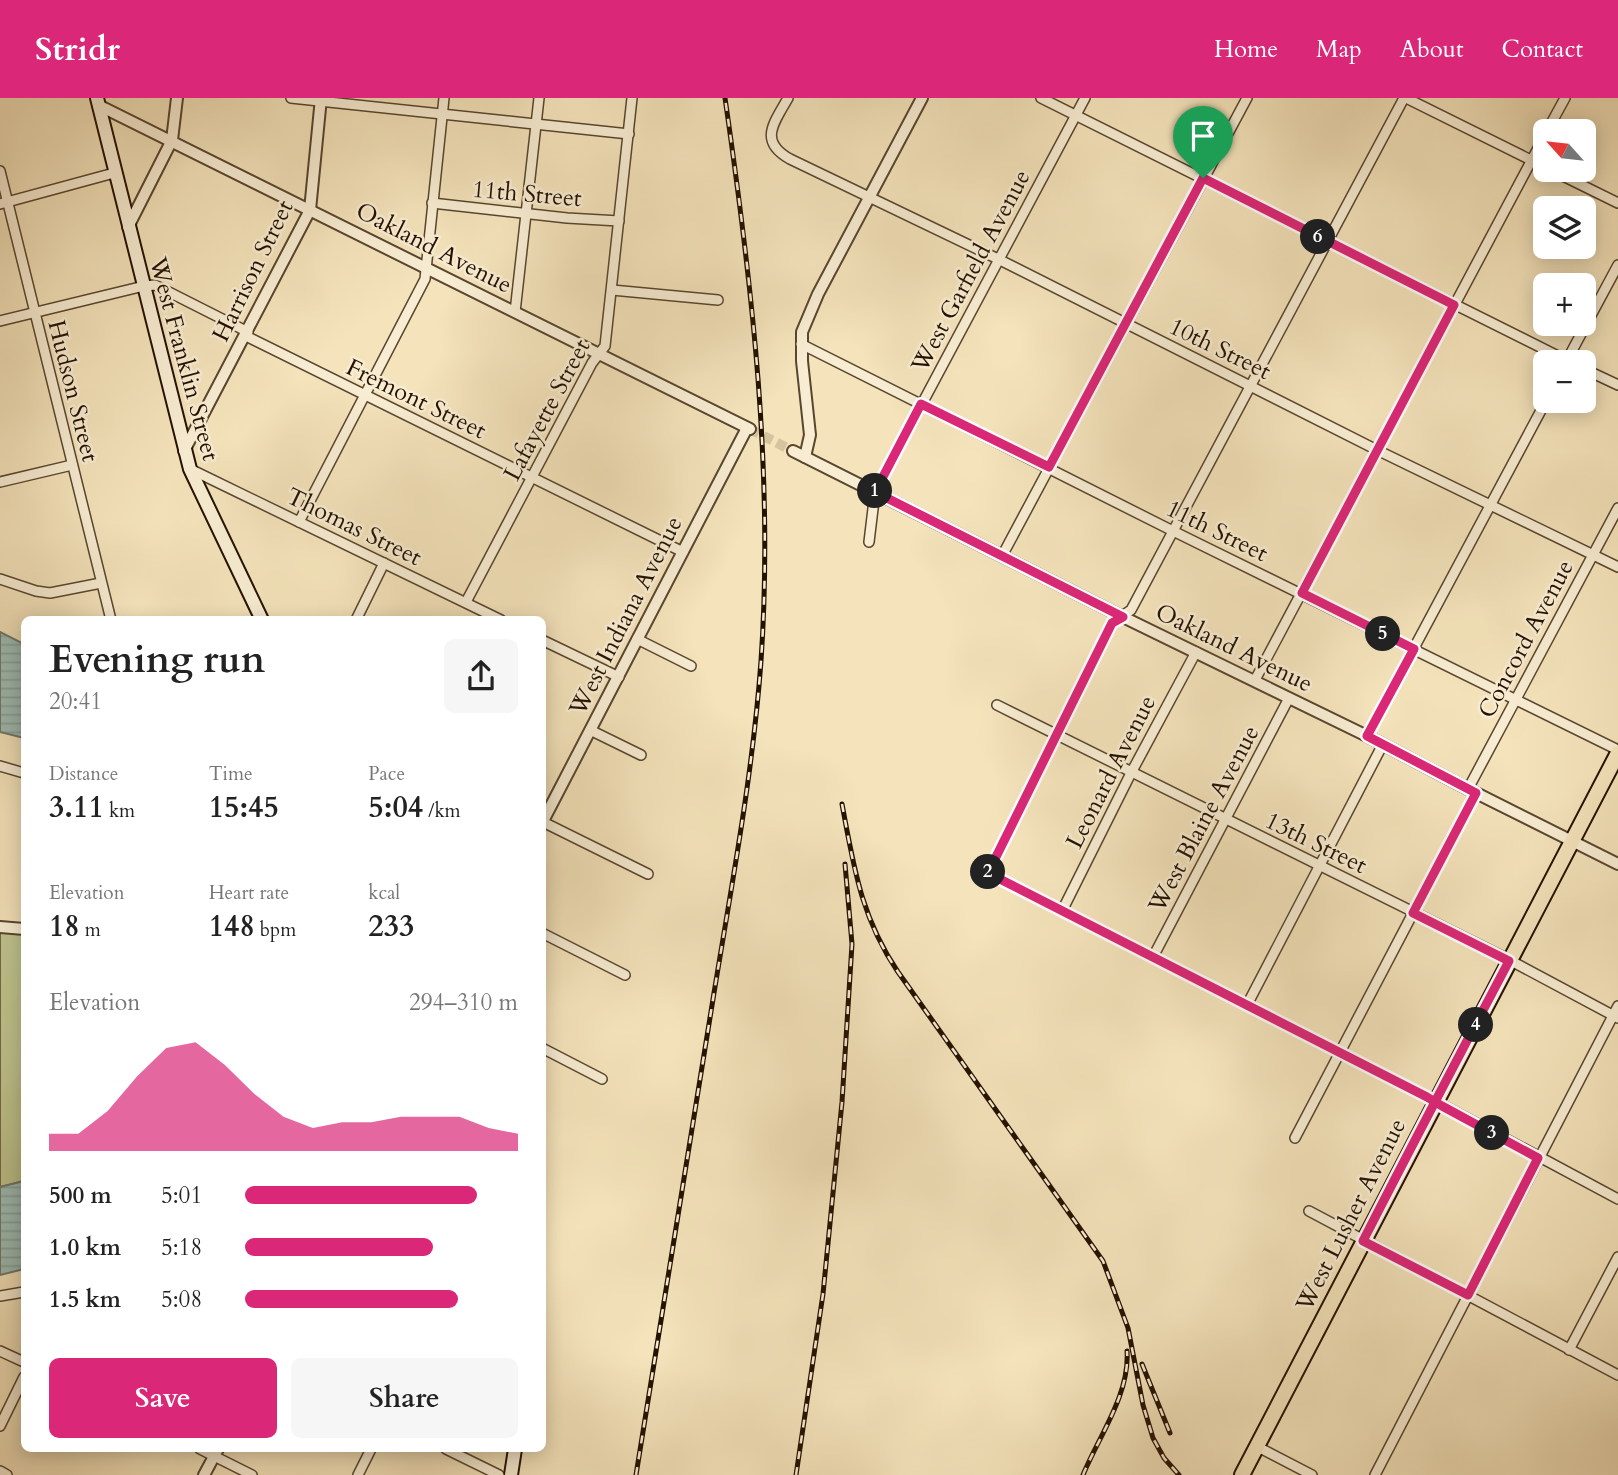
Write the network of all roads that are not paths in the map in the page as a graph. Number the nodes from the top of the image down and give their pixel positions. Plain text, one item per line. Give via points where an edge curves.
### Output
1 (177, 98) edge
2 (291, 98) edge
3 (444, 98) edge
4 (540, 98) edge
5 (632, 98) edge
6 (788, 98) edge
7 (922, 98) edge
8 (1041, 98) edge
9 (1085, 98) edge
10 (1247, 98) edge
11 (1405, 98) edge
12 (1565, 98) edge
13 (321, 100) edge
14 (97, 101) edge
15 (442, 114) junction
16 (1076, 115) junction
17 (1554, 119) edge
18 (537, 125) junction
19 (629, 134) junction
20 (172, 140) junction
21 (1532, 160) joint
22 (0, 171) edge
23 (114, 173) junction
24 (1203, 178) junction
25 (1575, 182) edge
26 (869, 197) junction
27 (4, 203) edge
28 (432, 203) junction
29 (1618, 203) edge
30 (310, 210) junction
31 (527, 214) junction
32 (619, 221) junction
33 (128, 227) junction
34 (1327, 242) junction
35 (998, 259) junction
36 (1618, 265) edge
37 (426, 268) junction
38 (144, 286) junction
39 (612, 290) junction
40 (718, 300) dead end
41 (1454, 305) junction
42 (515, 312) junction
43 (34, 313) junction
44 (0, 321) edge
45 (1126, 324) junction
46 (247, 334) junction
47 (801, 344) junction
48 (1544, 350) edge
49 (1574, 350) edge
50 (598, 354) junction
51 (1596, 375) edge
52 (1618, 385) edge
53 (1250, 386) junction
54 (365, 394) junction
55 (921, 404) junction
56 (1540, 413) edge
57 (748, 428) joint
58 (1377, 450) junction
59 (184, 451) junction
60 (793, 451) tunnel mouth
61 (805, 457) junction
62 (72, 465) junction
63 (1049, 467) junction
64 (190, 469) junction
65 (531, 478) junction
66 (0, 482) edge
67 (875, 492) junction
68 (1490, 505) junction
69 (1618, 508) edge
70 (299, 522) junction
71 (1173, 531) junction
72 (869, 542) dead end
73 (682, 552) junction
74 (1593, 555) junction
75 (1002, 556) junction
76 (384, 563) junction
77 (1618, 567) edge
78 (0, 579) edge
79 (102, 583) junction
80 (1302, 593) junction
81 (466, 603) junction
82 (110, 616) edge
83 (260, 616) edge
84 (358, 616) edge
85 (485, 616) edge
86 (1123, 617) junction
87 (638, 639) junction
88 (546, 642) edge
89 (1414, 649) junction
90 (1196, 652) junction
91 (691, 666) dead end
92 (618, 677) junction
93 (1255, 680) junction
94 (1289, 698) junction
95 (1516, 700) junction
96 (997, 705) dead end
97 (590, 730) junction
98 (1057, 734) junction
99 (1367, 736) junction
100 (1383, 744) junction
101 (1618, 751) edge
102 (641, 755) dead end
103 (0, 766) edge
104 (21, 772) edge
105 (1130, 773) junction
106 (1472, 791) junction
107 (546, 817) edge
108 (1225, 820) junction
109 (546, 824) edge
110 (1572, 841) junction
111 (1618, 864) edge
112 (1320, 866) junction
113 (648, 874) dead end
114 (1062, 911) junction
115 (1413, 913) junction
116 (0, 927) edge
117 (21, 929) edge
118 (546, 935) edge
119 (1153, 957) junction
120 (1509, 961) junction
121 (625, 975) dead end
122 (1247, 1005) junction
123 (1618, 1006) edge
124 (1615, 1017) edge
125 (546, 1050) edge
126 (1340, 1053) junction
127 (602, 1079) dead end
128 (1436, 1101) junction
129 (1296, 1138) dead end
130 (1538, 1158) junction
131 (1618, 1199) edge
132 (1309, 1211) dead end
133 (1363, 1241) junction
134 (1618, 1256) edge
135 (21, 1292) edge
136 (1468, 1295) junction
137 (0, 1296) edge
138 (1569, 1350) junction
139 (0, 1351) edge
140 (21, 1362) edge
141 (1618, 1375) edge
142 (21, 1383) edge
143 (0, 1426) edge
144 (1256, 1446) junction
145 (370, 1452) edge
146 (452, 1452) edge
147 (515, 1452) edge
148 (216, 1453) edge
149 (0, 1472) edge
150 (7, 1475) edge
151 (204, 1475) edge
152 (252, 1475) edge
153 (358, 1475) edge
154 (499, 1475) edge
155 (511, 1475) edge
156 (1242, 1475) edge
157 (1312, 1475) edge
158 (1375, 1475) edge

1 - 20 street
2 - 13 street
3 - 15 street
4 - 18 street
5 - 19 street, Lafayette Street
6 - 26 street, 10th Street via 773,126 771,142 776,149
7 - 26 street
8 - 16 street
9 - 16 street, West Garfield Avenue
10 - 24 street
11 - 21 street
11 - 34 street
12 - 17 street
13 - 15 street
13 - 30 street, Harrison Street
14 - 20 street, Oakland Avenue
14 - 23 main road, West Franklin Street
15 - 18 street
15 - 28 street
16 - 24 street
16 - 35 street, West Garfield Avenue
18 - 19 street
18 - 31 street
19 - 32 street, Lafayette Street
20 - 30 street, Oakland Avenue
20 - 33 street
21 - 41 street
22 - 27 street, Hudson Street
23 - 27 street
23 - 33 main road, West Franklin Street
24 - 34 street
24 - 45 street
25 - 29 street
26 - 35 street, 10th Street
26 - 47 street via 807,318
27 - 43 street, Hudson Street
28 - 31 street, 11th Street
28 - 37 street
30 - 37 street, Oakland Avenue
30 - 46 street, Harrison Street
31 - 32 street, 11th Street
31 - 42 street
32 - 39 street, Lafayette Street
33 - 38 main road, West Franklin Street
34 - 41 street
34 - 53 street
35 - 45 street, 10th Street
35 - 55 street, West Garfield Avenue
36 - 49 street
37 - 42 street, Oakland Avenue
37 - 54 street via 425,279
38 - 43 street
38 - 46 street, Fremont Street via 155,285
38 - 59 main road, West Franklin Street
39 - 40 street
39 - 50 street, Lafayette Street via 606,341
41 - 48 street
41 - 58 street
42 - 50 street, Oakland Avenue
43 - 44 street
43 - 62 street, Hudson Street
45 - 53 street, 10th Street
45 - 63 street
46 - 54 street, Fremont Street
46 - 59 street, Harrison Street
47 - 55 street, 11th Street
47 - 61 street via 810,435
50 - 57 street, Oakland Avenue
50 - 65 street, Lafayette Street
51 - 52 street
53 - 58 street, 10th Street
53 - 71 street
54 - 65 street, Fremont Street
54 - 70 street
55 - 63 street, 11th Street
55 - 67 street, West Garfield Avenue
56 - 68 street
57 - 73 street, West Indiana Avenue
58 - 68 street, 10th Street
58 - 80 street
59 - 64 main road, West Franklin Street
60 - 61 street, Oakland Avenue
61 - 67 street, Oakland Avenue
62 - 66 street
62 - 79 street, Hudson Street
63 - 71 street, 11th Street
63 - 75 street
64 - 70 street, Thomas Street
64 - 83 main road, West Franklin Street
65 - 73 street, Fremont Street
65 - 81 street, Lafayette Street
67 - 72 street, West Garfield Avenue
67 - 75 street, Oakland Avenue
68 - 74 street, 10th Street
68 - 89 street
69 - 74 street, Concord Avenue
70 - 76 street, Thomas Street
71 - 80 street, 11th Street
71 - 86 street via 1132,610
73 - 87 street, West Indiana Avenue
74 - 77 street, 10th Street
74 - 95 street, Concord Avenue
75 - 86 street, Oakland Avenue
76 - 81 street, Thomas Street
76 - 84 street
78 - 79 street via 50,593
79 - 82 street, Hudson Street
80 - 89 street, 11th Street
80 - 93 street
81 - 85 street, Thomas Street
86 - 90 street, Oakland Avenue
86 - 98 street via 1112,623
87 - 91 street
87 - 92 street, West Indiana Avenue
88 - 92 street
89 - 95 street, 11th Street
89 - 99 street
90 - 93 street, Oakland Avenue
90 - 105 street, Leonard Avenue
92 - 97 street, West Indiana Avenue
93 - 94 street, Oakland Avenue
94 - 99 street, Oakland Avenue
94 - 108 street, West Blaine Avenue
95 - 101 street, 11th Street
95 - 106 street, Concord Avenue
96 - 98 street, 13th Street
97 - 102 street
97 - 107 street, West Indiana Avenue
98 - 105 street, 13th Street
98 - 114 street via 988,873
99 - 100 street, Oakland Avenue
100 - 106 street, Oakland Avenue
100 - 112 street
101 - 110 main road, West Lusher Avenue
103 - 104 street
105 - 108 street, 13th Street
105 - 114 street, Leonard Avenue
106 - 110 street, Oakland Avenue
106 - 115 street, Concord Avenue
108 - 112 street, 13th Street
108 - 119 street, West Blaine Avenue
109 - 113 street
110 - 111 street, Oakland Avenue
110 - 120 main road, West Lusher Avenue
112 - 115 street, 13th Street
112 - 122 street
114 - 119 street
115 - 120 street, 13th Street
115 - 126 street, Concord Avenue
116 - 117 street
118 - 121 street
119 - 122 street
120 - 124 street, 13th Street
120 - 128 main road, West Lusher Avenue
122 - 126 street
123 - 124 street
124 - 130 street
125 - 127 street
126 - 128 street
126 - 129 street, Concord Avenue
128 - 130 street
128 - 133 main road, West Lusher Avenue
130 - 131 street
130 - 136 street
132 - 133 street
133 - 136 street
133 - 144 main road, West Lusher Avenue
134 - 138 street
135 - 137 street
136 - 138 street
136 - 158 street
138 - 141 street
139 - 140 street
142 - 143 street
144 - 156 main road, West Lusher Avenue
144 - 157 street
145 - 153 street
146 - 154 street
147 - 155 main road
148 - 151 street
148 - 152 street
149 - 150 street

